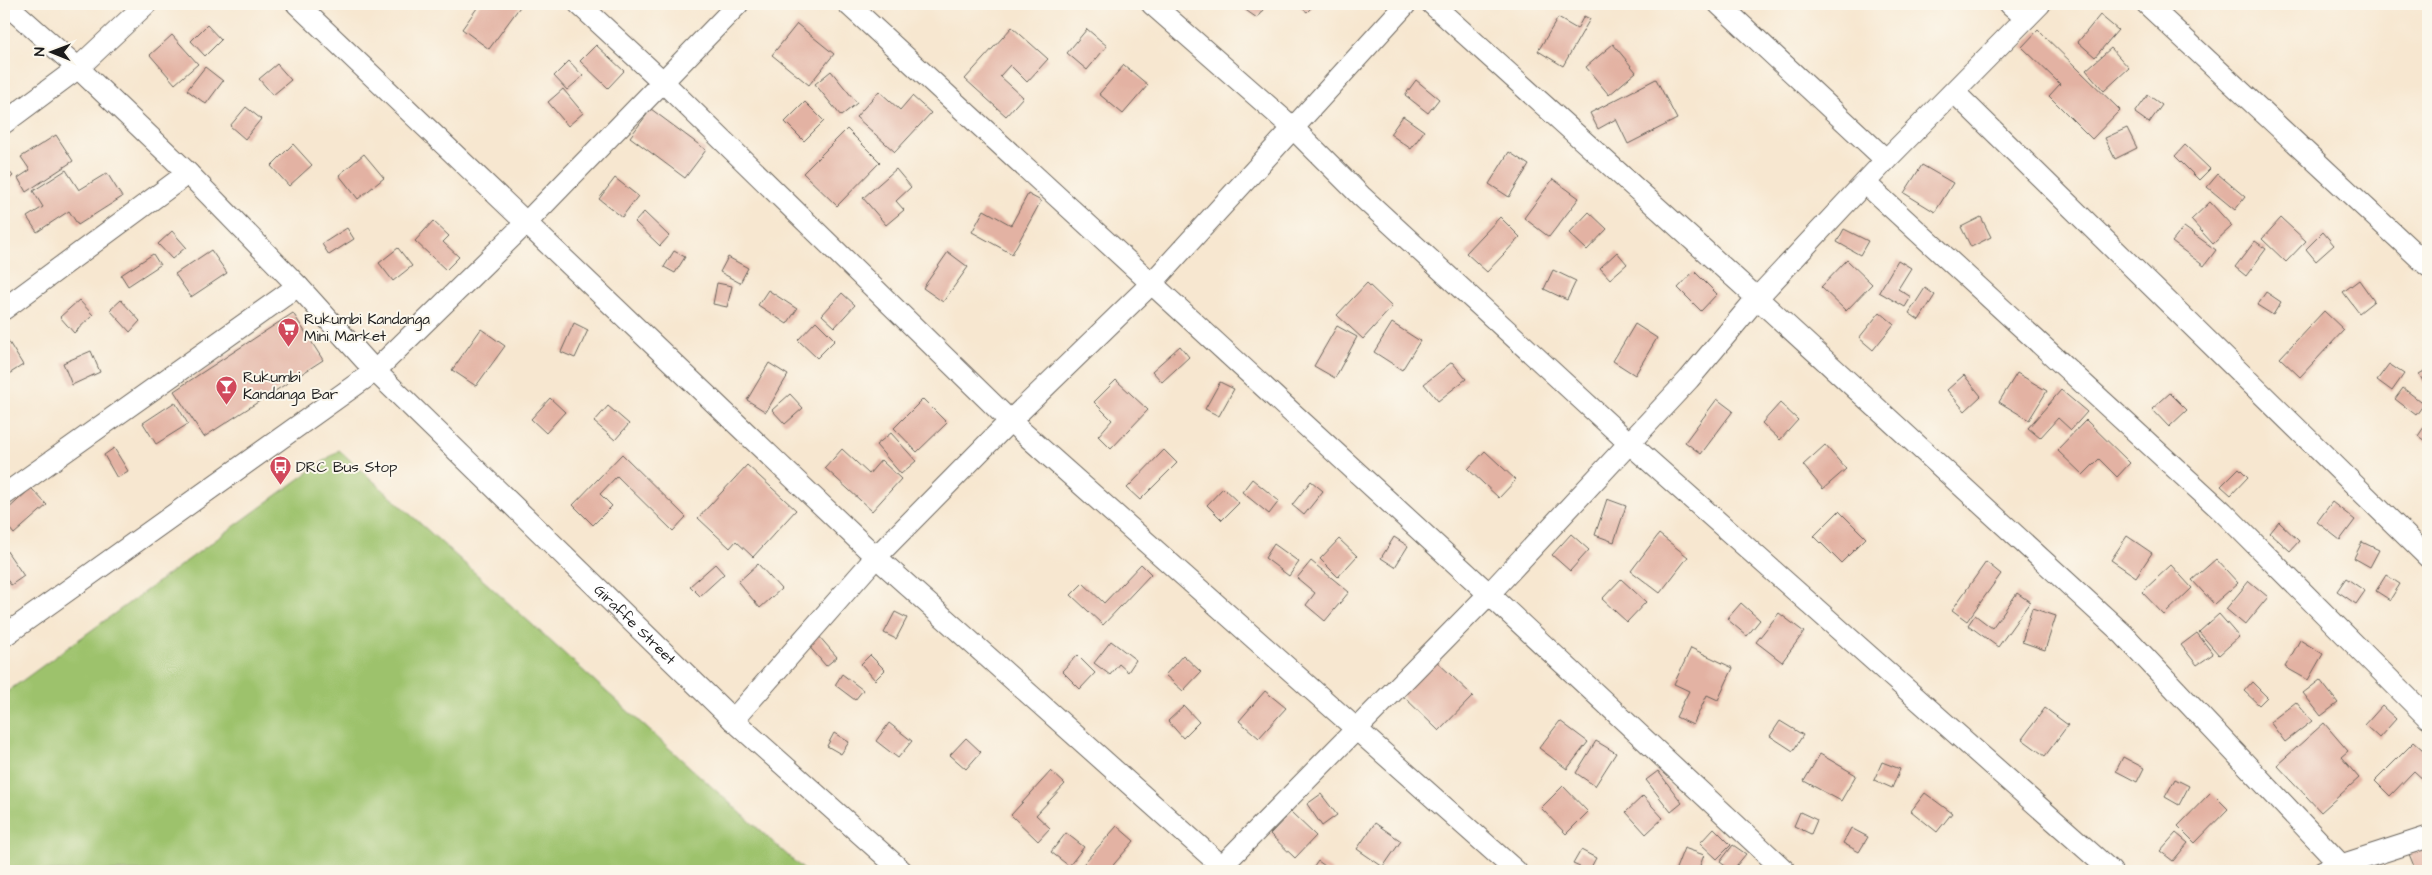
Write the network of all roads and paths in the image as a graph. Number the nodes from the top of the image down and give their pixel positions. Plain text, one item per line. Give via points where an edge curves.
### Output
1 (6, 4) edge
2 (146, 4) edge
3 (297, 4) edge
4 (579, 4) edge
5 (738, 4) edge
6 (848, 4) edge
7 (1152, 4) edge
8 (1406, 4) edge
9 (1432, 4) edge
10 (1719, 4) edge
11 (2010, 4) edge
12 (2147, 4) edge
13 (2033, 11) edge
14 (78, 68) junction
15 (663, 82) junction
16 (1954, 92) junction
17 (4, 123) edge
18 (1293, 128) junction
19 (1886, 160) junction
20 (188, 173) junction
21 (1865, 183) junction
22 (525, 224) junction
23 (2428, 266) edge
24 (1152, 283) junction
25 (298, 286) junction
26 (1757, 298) junction
27 (4, 309) edge
28 (375, 371) junction
29 (1010, 421) junction
30 (1628, 442) junction
31 (4, 496) edge
32 (876, 557) junction
33 (2428, 557) edge
34 (1489, 594) junction
35 (4, 636) edge
36 (2428, 718) edge
37 (733, 720) junction
38 (1357, 729) junction
39 (2428, 837) edge
40 (2332, 868) edge
41 (1222, 870) edge
42 (902, 871) edge
43 (1516, 871) edge
44 (1785, 871) edge
45 (2111, 871) edge

1 - 14 street, Giraffe Street
2 - 14 street
3 - 22 street
4 - 15 street
5 - 15 street
6 - 24 street
7 - 18 street
8 - 18 street
9 - 26 street
10 - 19 street
11 - 13 street
12 - 23 street
13 - 16 street
14 - 17 street
14 - 20 street, Giraffe Street
15 - 22 street
15 - 29 street
16 - 19 street
16 - 33 street
18 - 24 street
18 - 30 street via 1361,196
19 - 21 street
20 - 25 street, Giraffe Street
20 - 27 street
21 - 26 street
21 - 36 street via 2223,512
22 - 28 street
22 - 32 street
24 - 29 street
24 - 34 street
25 - 28 street, Giraffe Street
25 - 31 street
26 - 30 street via 1689,378
26 - 40 street via 2123,634
28 - 35 street
28 - 37 street, Giraffe Street
29 - 32 street
29 - 38 street
30 - 34 street
30 - 45 street
32 - 37 street
32 - 41 street
34 - 38 street
34 - 44 street
37 - 42 street, Giraffe Street
38 - 41 street
38 - 43 street
39 - 40 street

